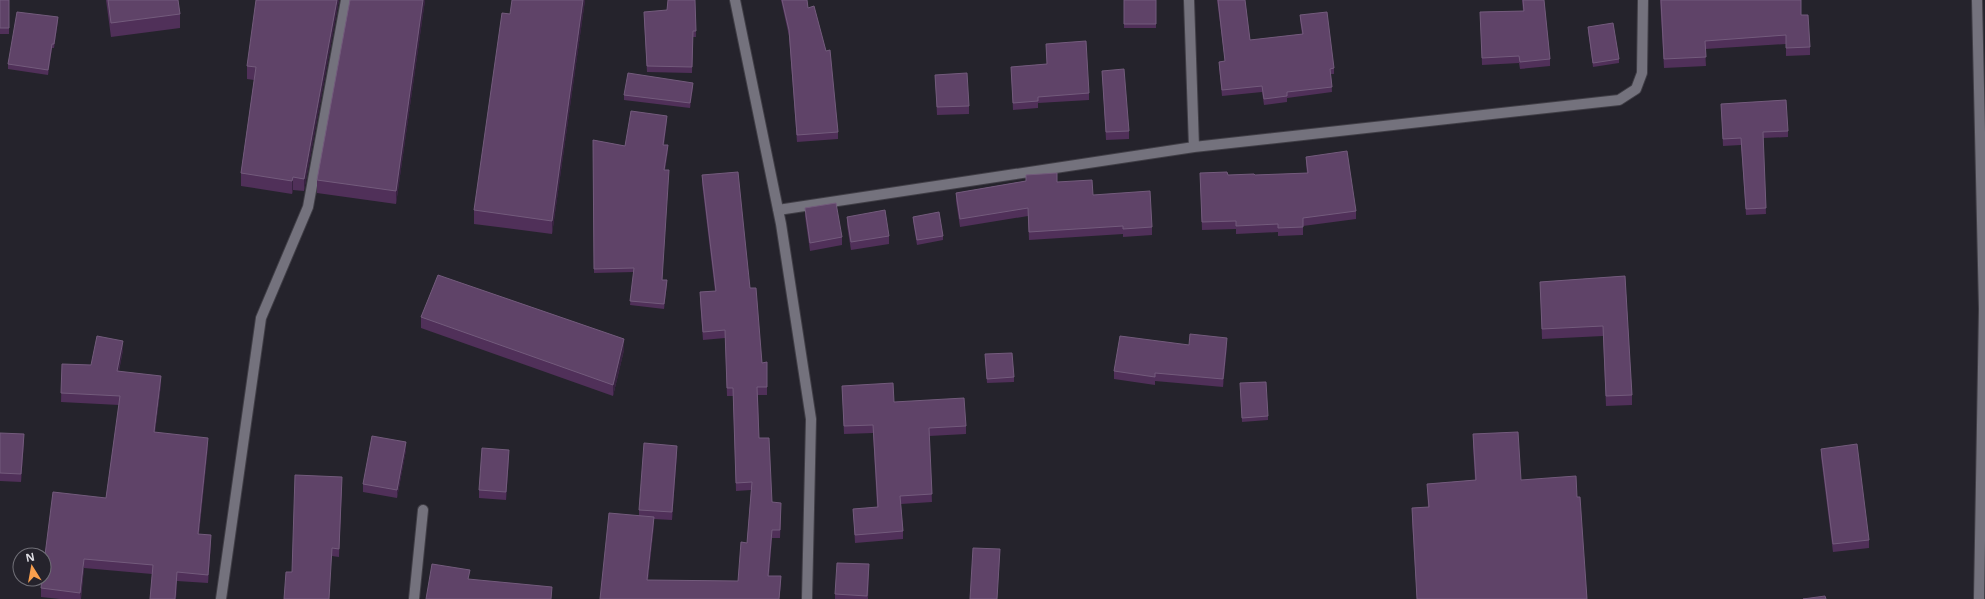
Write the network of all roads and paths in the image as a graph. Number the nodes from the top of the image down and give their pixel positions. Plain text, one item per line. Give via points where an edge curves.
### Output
1 (346, 0) edge
2 (734, 0) edge
3 (1189, 0) edge
4 (1644, 0) edge
5 (1977, 0) edge
6 (1194, 148) junction
7 (778, 210) junction
8 (423, 510) dead end
9 (221, 599) edge
10 (414, 599) edge
11 (808, 599) edge
12 (1979, 599) edge

1 - 9 street via 308,207 261,318
2 - 7 street
3 - 6 street
4 - 6 street via 1642,73 1636,89 1619,100
5 - 12 street via 1984,309
6 - 7 street
7 - 11 street via 811,419
8 - 10 street

